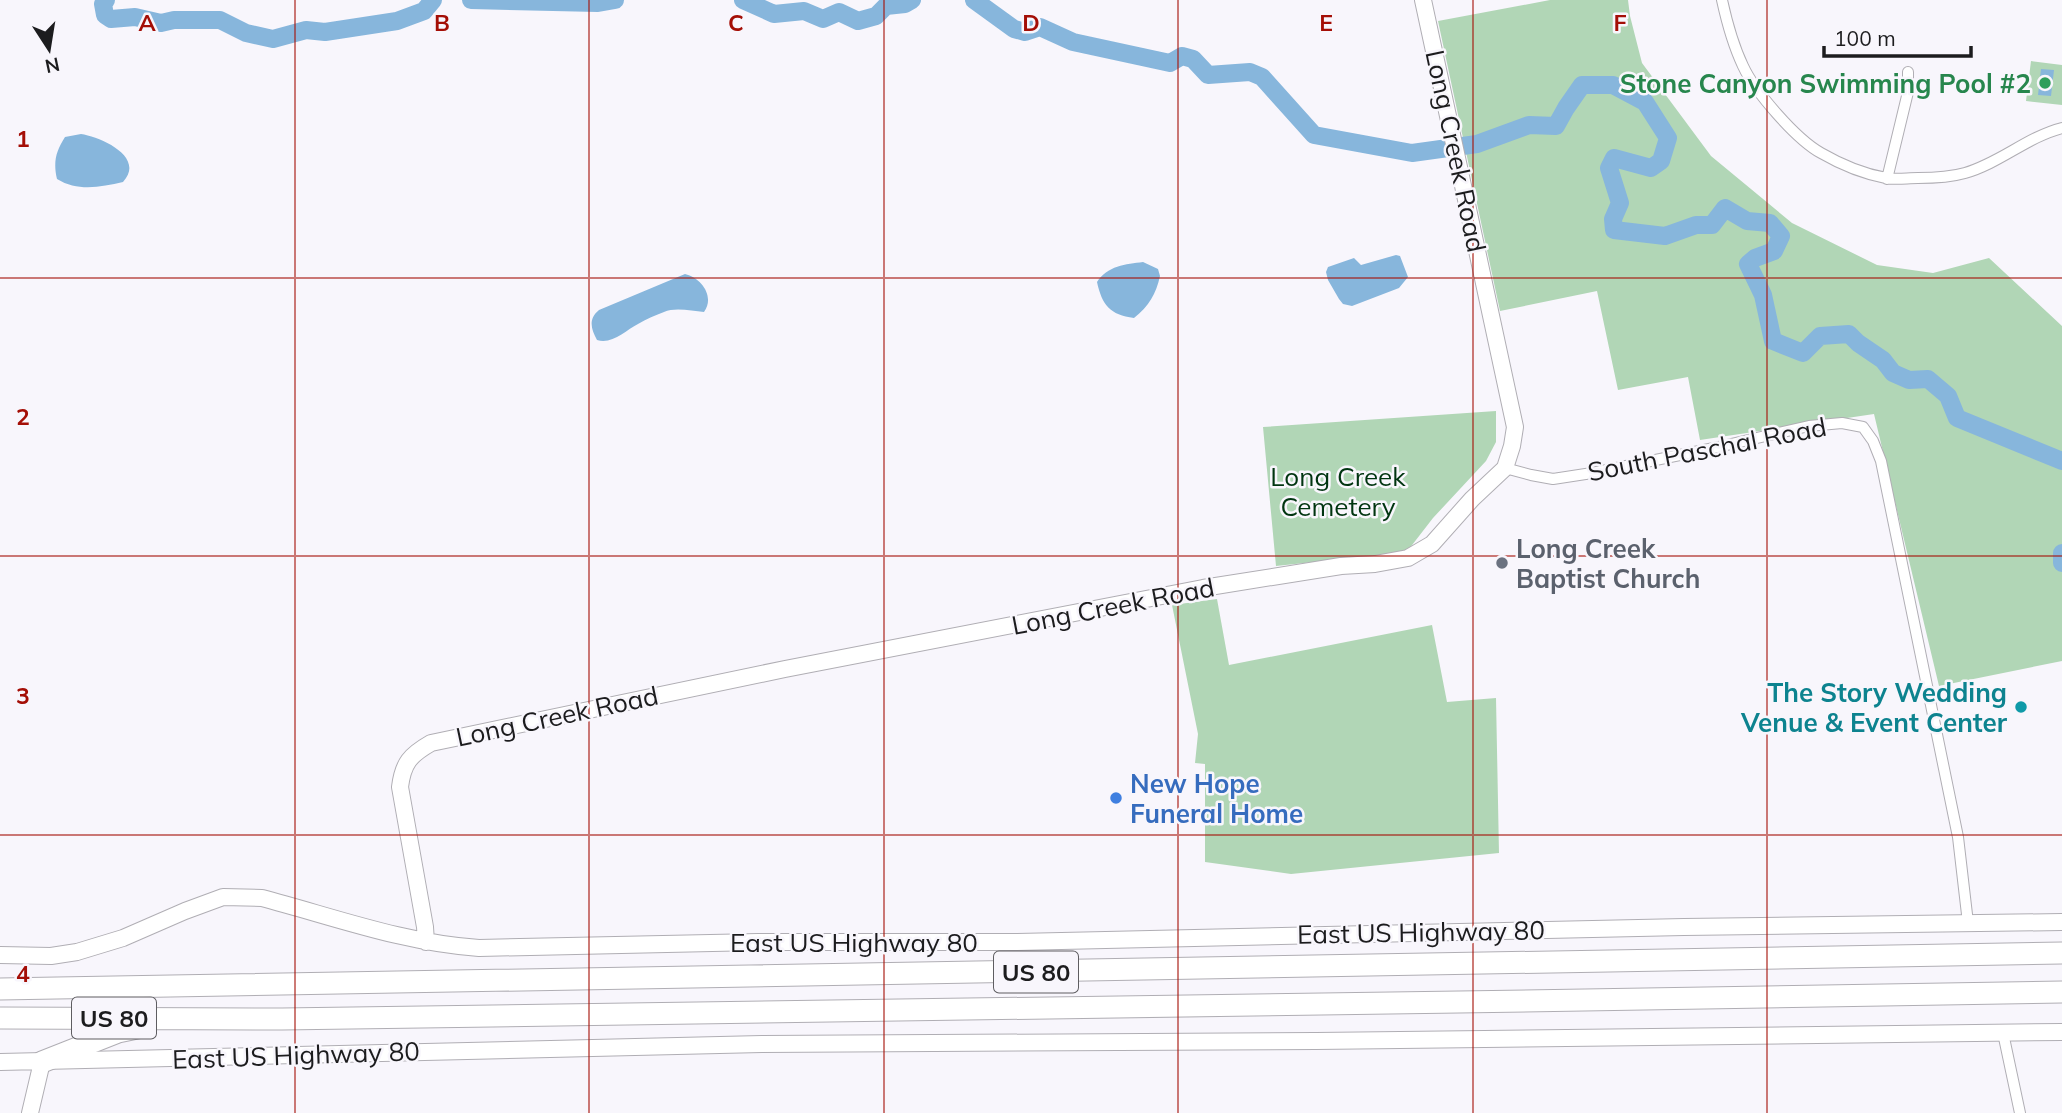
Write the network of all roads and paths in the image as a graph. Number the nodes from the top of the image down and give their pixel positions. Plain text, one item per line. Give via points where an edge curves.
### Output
1 (1423, 0) edge
2 (1722, 0) edge
3 (1908, 72) dead end
4 (2062, 128) edge
5 (1887, 179) junction
6 (1505, 468) junction
7 (2062, 922) edge
8 (1968, 923) junction
9 (426, 942) junction
10 (2062, 954) edge
11 (0, 955) edge
12 (4, 989) edge
13 (2062, 992) edge
14 (0, 1018) edge
15 (228, 1018) junction
16 (2062, 1032) edge
17 (2003, 1033) junction
18 (0, 1062) edge
19 (42, 1062) junction
20 (30, 1113) edge
21 (2020, 1113) edge

1 - 6 main road, Long Creek Road via 1515,427
2 - 5 street via 1728,30 1744,68 1792,129 1819,153
3 - 5 street via 1908,92
4 - 5 street via 2044,132 1965,173
6 - 8 street, South Paschal Road via 1553,479 1809,426 1842,423 1863,427 1881,460 1958,837
6 - 9 main road, Long Creek Road via 1432,544 1408,558 1203,588 431,743 407,761 400,788
7 - 8 main road, East US Highway 80
8 - 9 main road, East US Highway 80 via 1017,942 479,948
9 - 11 main road, East US Highway 80 via 262,898 234,896 77,952
10 - 12 highway, US 80
13 - 15 highway, US 80
14 - 15 highway, US 80
15 - 19 highway via 118,1032
16 - 17 main road, East US Highway 80
17 - 19 main road, East US Highway 80 via 735,1045
17 - 21 street
18 - 19 main road, East US Highway 80
19 - 20 main road

